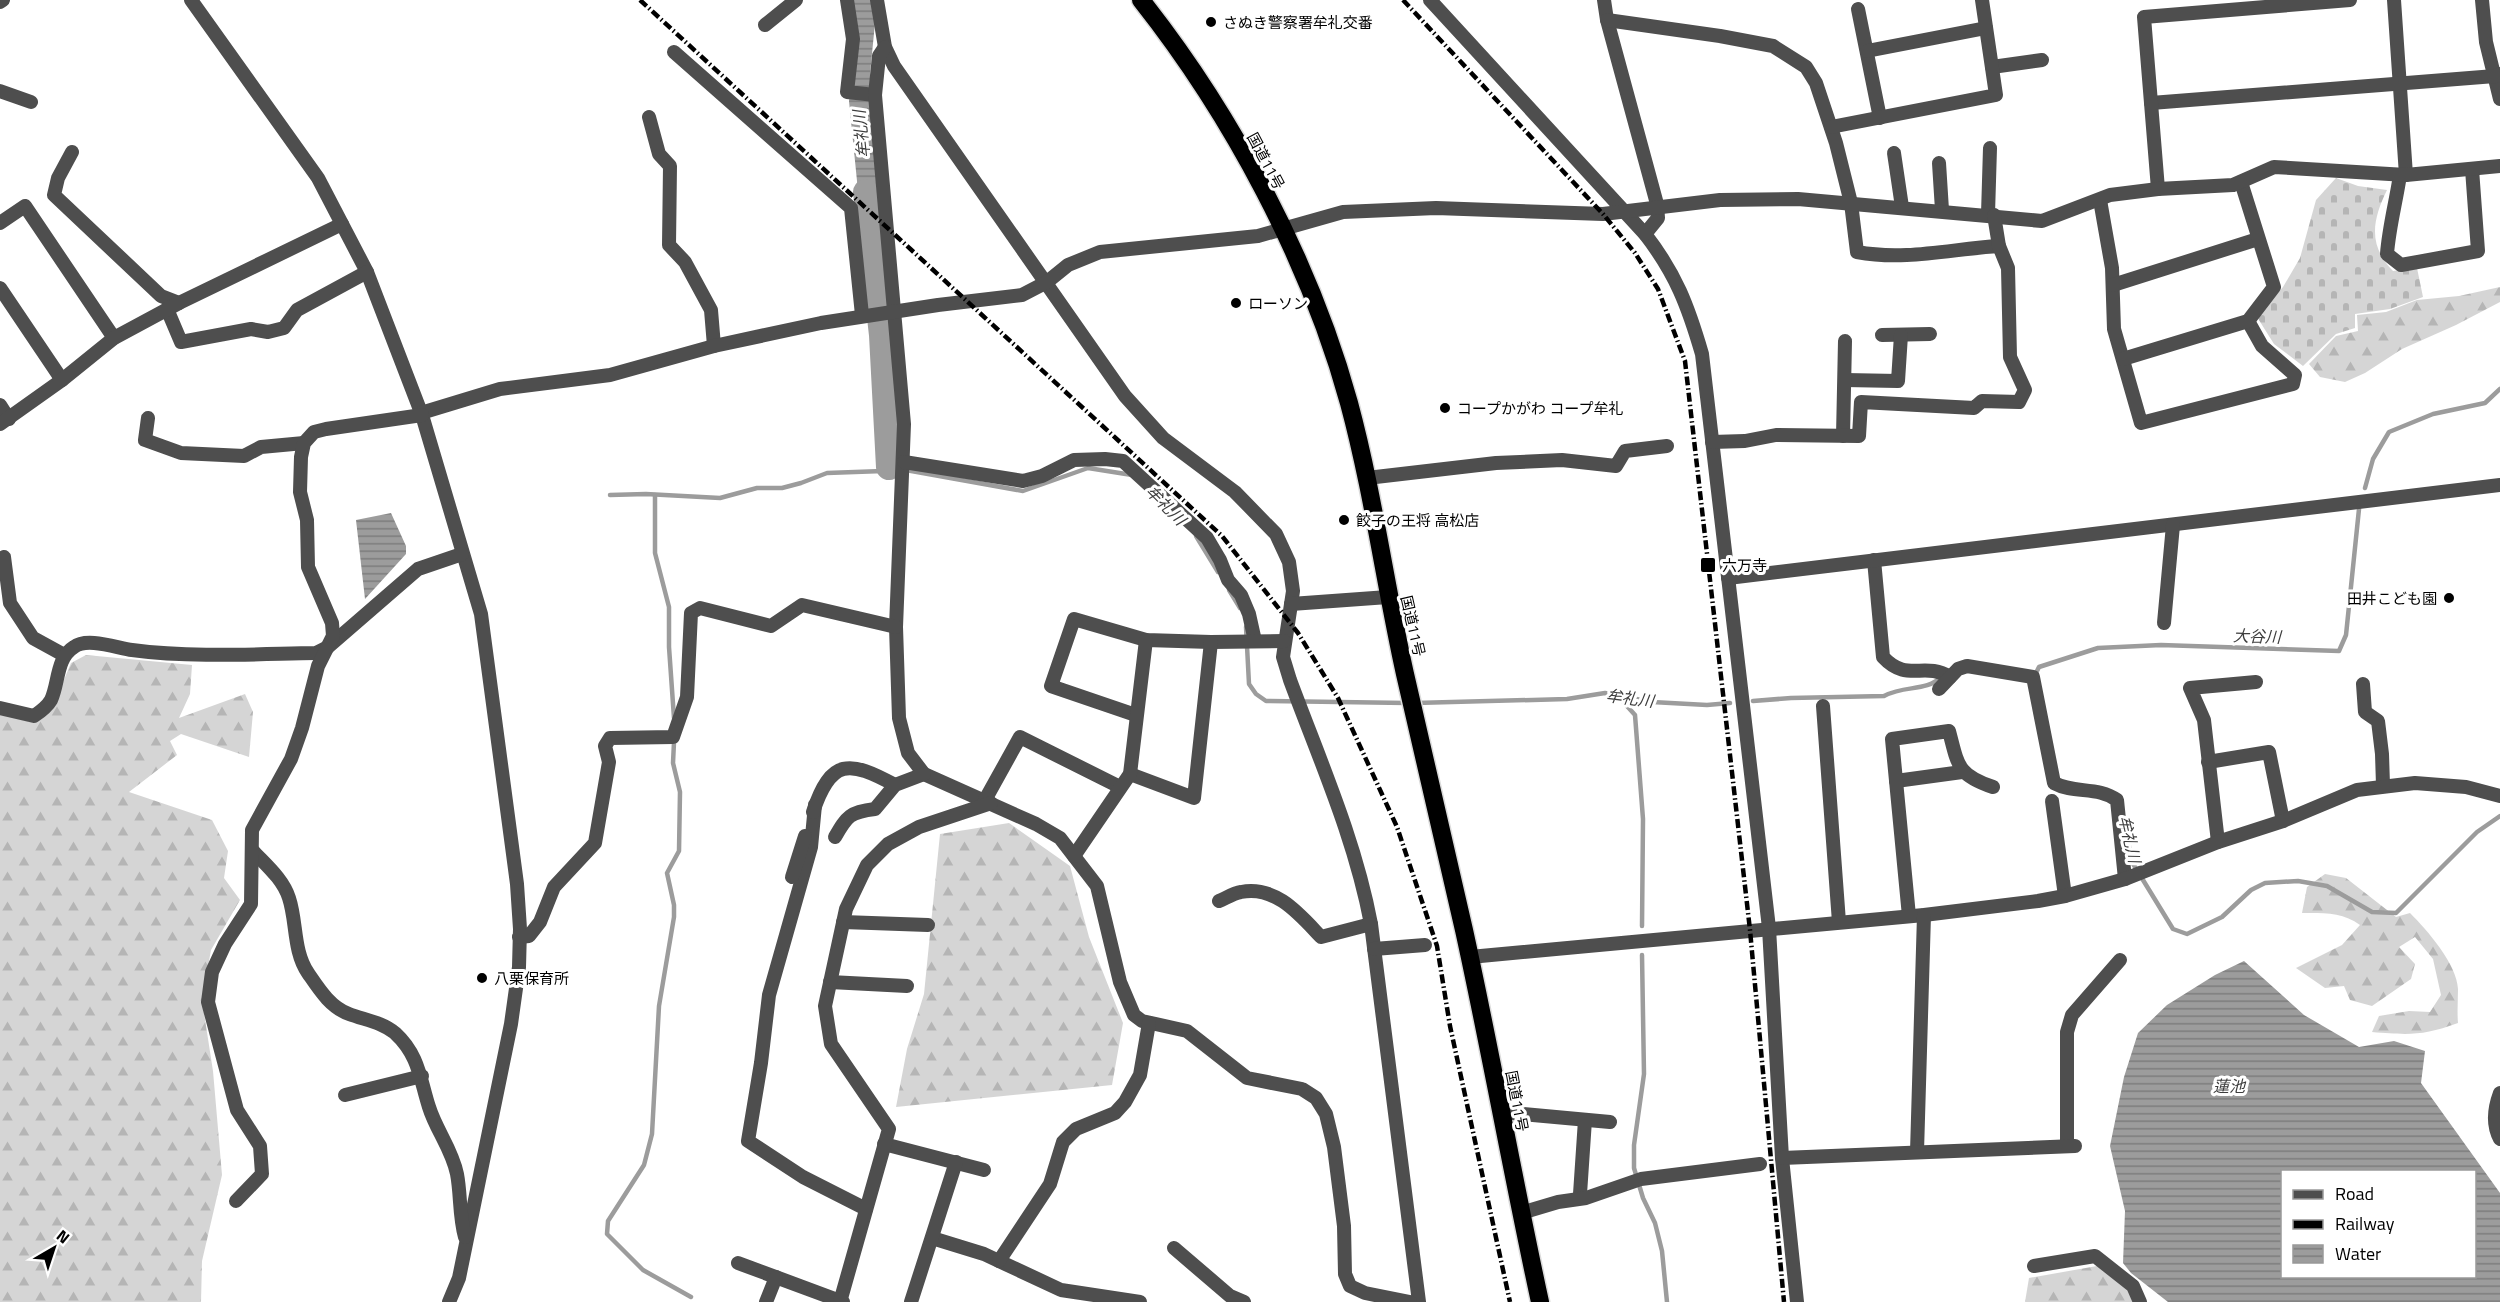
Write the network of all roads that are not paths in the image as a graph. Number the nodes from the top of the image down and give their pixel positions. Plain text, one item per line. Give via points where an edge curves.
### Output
1 (191, 0) edge
2 (796, 0) edge
3 (847, 0) edge
4 (877, 0) edge
5 (1141, 0) edge
6 (1430, 0) edge
7 (1604, 0) edge
8 (1982, 0) edge
9 (2350, 0) edge
10 (2394, 0) edge
11 (2482, 0) edge
12 (1858, 9) dead end
13 (1607, 20) junction
14 (765, 26) dead end
15 (1986, 28) junction
16 (885, 46) junction
17 (1867, 51) junction
18 (674, 52) dead end
19 (2042, 60) dead end
20 (1992, 67) junction
21 (2497, 75) edge
22 (2400, 84) junction
23 (0, 91) edge
24 (874, 94) junction
25 (2500, 99) edge
26 (31, 102) dead end
27 (2151, 104) junction
28 (649, 117) dead end
29 (1880, 118) junction
30 (1831, 127) junction
31 (1990, 148) dead end
32 (72, 152) dead end
33 (1894, 153) dead end
34 (1939, 163) dead end
35 (2500, 166) edge
36 (2472, 169) junction
37 (2403, 175) junction
38 (2241, 182) junction
39 (2158, 189) junction
40 (2100, 200) junction
41 (1851, 203) junction
42 (1657, 207) junction
43 (1902, 207) junction
44 (1942, 210) junction
45 (1626, 211) junction
46 (1991, 215) junction
47 (0, 223) edge
48 (342, 224) junction
49 (1283, 230) junction
50 (1646, 234) junction
51 (2258, 238) junction
52 (1999, 246) junction
53 (367, 272) junction
54 (1047, 282) junction
55 (2113, 285) junction
56 (0, 288) edge
57 (173, 306) junction
58 (894, 311) junction
59 (863, 315) junction
60 (2248, 321) junction
61 (1929, 334) dead end
62 (1882, 335) dead end
63 (1901, 335) junction
64 (114, 338) junction
65 (1845, 341) dead end
66 (714, 346) junction
67 (2123, 359) junction
68 (62, 380) junction
69 (1845, 380) junction
70 (0, 405) edge
71 (421, 414) junction
72 (148, 418) dead end
73 (5, 421) edge
74 (1843, 436) junction
75 (1712, 442) junction
76 (304, 443) junction
77 (1667, 446) dead end
78 (904, 462) junction
79 (1367, 478) junction
80 (2500, 485) edge
81 (2174, 525) junction
82 (462, 554) junction
83 (4, 557) dead end
84 (1874, 560) junction
85 (1728, 578) junction
86 (1388, 597) junction
87 (1291, 604) junction
88 (2164, 623) dead end
89 (896, 627) junction
90 (1146, 639) junction
91 (1249, 641) junction
92 (1284, 641) junction
93 (1211, 642) junction
94 (328, 647) junction
95 (64, 654) junction
96 (1950, 677) junction
97 (2256, 682) dead end
98 (2362, 684) dead end
99 (1939, 689) dead end
100 (1823, 706) dead end
101 (0, 708) edge
102 (1136, 715) junction
103 (2208, 762) junction
104 (1962, 772) junction
105 (924, 774) junction
106 (1130, 774) junction
107 (1896, 781) junction
108 (895, 784) junction
109 (2383, 785) junction
110 (1120, 787) junction
111 (1993, 787) dead end
112 (2500, 796) edge
113 (988, 801) junction
114 (2052, 801) dead end
115 (815, 805) junction
116 (2283, 821) junction
117 (835, 837) dead end
118 (2218, 842) junction
119 (253, 851) junction
120 (1074, 856) junction
121 (792, 877) dead end
122 (2124, 879) junction
123 (2065, 896) junction
124 (1219, 902) dead end
125 (1924, 915) junction
126 (1909, 916) junction
127 (843, 922) junction
128 (1839, 922) junction
129 (1371, 924) junction
130 (928, 925) dead end
131 (1769, 928) junction
132 (519, 937) junction
133 (1425, 945) dead end
134 (1374, 949) junction
135 (1470, 957) junction
136 (2120, 960) dead end
137 (830, 982) junction
138 (907, 986) dead end
139 (1149, 1023) junction
140 (422, 1076) junction
141 (2500, 1093) edge
142 (345, 1095) dead end
143 (1501, 1112) junction
144 (1585, 1120) junction
145 (1610, 1122) dead end
146 (2500, 1139) edge
147 (884, 1144) junction
148 (1917, 1152) junction
149 (1782, 1158) junction
150 (956, 1162) junction
151 (1760, 1164) dead end
152 (984, 1170) dead end
153 (1580, 1194) dead end
154 (236, 1201) dead end
155 (866, 1209) junction
156 (1521, 1213) junction
157 (932, 1238) junction
158 (466, 1242) junction
159 (1174, 1248) dead end
160 (999, 1261) junction
161 (738, 1263) dead end
162 (2034, 1266) dead end
163 (776, 1277) junction
164 (1060, 1296) edge
165 (449, 1302) edge
166 (766, 1302) edge
167 (841, 1302) edge
168 (911, 1302) edge
169 (1140, 1302) edge
170 (1244, 1302) edge
171 (1410, 1302) edge
172 (1419, 1302) edge
173 (1540, 1302) edge
174 (1797, 1302) edge
175 (2140, 1302) edge

1 - 48 street via 318,178
2 - 14 street
3 - 24 street via 853,39 847,92
4 - 16 street
5 - 49 highway, 国道11号 via 1205,89
6 - 45 street
7 - 13 street
8 - 15 street
9 - 27 street via 2144,17
10 - 22 street
11 - 21 street via 2486,42
12 - 17 street
13 - 30 street via 1773,46 1806,67
13 - 42 street
15 - 17 street
15 - 20 street
16 - 24 street via 879,56
16 - 54 street via 902,80
17 - 29 street
18 - 59 street via 851,208
19 - 20 street
20 - 29 street via 1996,95
21 - 22 street
21 - 25 street
22 - 27 street
22 - 37 street
23 - 26 street
24 - 58 street
27 - 39 street
28 - 66 street via 659,154 670,166 669,245 686,262 711,310
29 - 30 street
30 - 41 street
31 - 46 street
32 - 57 street via 54,195
33 - 43 street
34 - 44 street
35 - 36 street
36 - 37 street
36 - 37 street via 2478,252 2401,266 2387,254 2389,227
37 - 38 street via 2274,167
38 - 39 street
38 - 51 street
39 - 40 street via 2110,195
40 - 46 street via 2042,221
40 - 55 street
41 - 42 street via 1731,200
41 - 43 street
41 - 52 street via 1857,252 1880,256 1930,255
42 - 45 street
42 - 50 street via 1658,218
43 - 44 street
44 - 46 street
45 - 49 street via 1603,214 1413,208 1343,212
45 - 50 street
46 - 52 street
47 - 64 street via 25,206
48 - 53 street
48 - 57 street
49 - 54 street via 1100,252 1068,265
49 - 79 highway, 国道11号 via 1327,336
50 - 75 street via 1675,277 1688,307 1702,354
51 - 55 street
51 - 60 street via 2274,287
52 - 74 street via 2008,268 2010,357 2025,390 2019,402 1982,401 1974,408 1861,402 1859,436
53 - 57 street via 297,310 284,328 267,332 251,329 181,342
53 - 71 street
54 - 58 street via 1022,295
54 - 87 street via 1144,420 1235,492 1276,534 1289,562
55 - 67 street via 2114,329
56 - 68 street
57 - 64 street
58 - 59 street
58 - 78 street
59 - 66 street
60 - 67 street
60 - 67 street via 2262,346 2295,375 2293,384 2141,423
61 - 63 street
62 - 63 street
63 - 69 street via 1898,381
64 - 68 street
65 - 69 street
66 - 71 street via 610,375 500,389
68 - 73 street
69 - 74 street
70 - 73 street
71 - 76 street via 326,429 314,432
71 - 82 street
72 - 76 street via 145,440 181,453 244,456 261,447
74 - 75 street via 1776,435
75 - 85 street
76 - 94 street via 300,492 307,520 309,567 332,623 333,636
77 - 79 street via 1625,451 1616,466 1562,460 1496,463
78 - 89 street
78 - 91 street via 1023,481 1074,460 1123,461 1207,538 1249,614
79 - 86 highway, 国道11号
80 - 81 street
81 - 84 street
81 - 88 street
82 - 94 street via 418,569
82 - 132 street via 481,614 517,884
83 - 95 street via 10,603 33,638
84 - 85 street
84 - 96 street via 1883,657 1903,671 1941,671
85 - 131 street
86 - 87 street
86 - 135 highway, 国道11号
87 - 92 street
89 - 105 street via 899,718 908,753
89 - 132 street via 802,605 771,626 700,608 691,613 687,697 674,737 610,738 605,746 609,762 595,843 554,887 540,922 529,936
90 - 93 street
90 - 102 street
90 - 102 street via 1074,618 1051,686
91 - 92 street
91 - 93 street
92 - 129 street via 1283,657 1298,703 1352,842
93 - 106 street via 1194,798
94 - 95 street via 316,653 198,654 90,644 76,645
94 - 119 street via 318,666 291,759 252,830
95 - 101 street via 44,709 34,716
96 - 99 street
96 - 122 street via 1967,666 2033,677 2054,783 2062,788 2108,793 2117,800
97 - 103 street via 2190,688 2204,720
98 - 109 street via 2365,712 2378,721
100 - 128 street
102 - 106 street
103 - 116 street via 2270,752
103 - 118 street
104 - 107 street
104 - 107 street via 1949,731 1892,739
104 - 111 street
105 - 108 street
105 - 113 street
106 - 110 street
107 - 126 street
108 - 115 street via 852,767 835,771 825,781
108 - 117 street via 874,809 846,818
109 - 112 street via 2425,783 2466,787
109 - 116 street via 2357,790
110 - 113 street via 1020,737
110 - 120 street
113 - 120 street via 1060,838
113 - 127 street via 919,827 888,844 867,865
114 - 123 street
115 - 121 street
115 - 155 street via 812,847 769,994 748,1141 803,1177
116 - 118 street
118 - 122 street
119 - 140 street via 281,882 289,898 295,937 306,969 327,1000 395,1034 414,1058
119 - 154 street via 251,904 212,972 208,1002 237,1110 260,1146 262,1174
120 - 139 street via 1097,886 1120,982 1134,1015
122 - 123 street
123 - 125 street
124 - 129 street via 1240,892 1258,891 1274,896 1292,906 1321,937
125 - 126 street
125 - 148 street
126 - 128 street
127 - 130 street
127 - 137 street
128 - 131 street
129 - 134 street
131 - 135 street
131 - 149 street
132 - 158 street via 511,1024
133 - 134 street
134 - 172 street
135 - 143 highway, 国道11号
136 - 148 street via 2072,1015 2067,1032 2071,1146
137 - 138 street
137 - 147 street via 825,1006 831,1044 889,1129
139 - 160 street via 1140,1075 1125,1102 1115,1113 1076,1129 1063,1142 1050,1184
139 - 171 street via 1187,1031 1247,1077 1302,1089 1316,1098 1326,1114 1334,1147 1344,1226 1345,1274 1350,1286
140 - 142 street
140 - 158 street via 429,1108 456,1170
141 - 146 street via 2495,1107 2495,1130
143 - 144 street
143 - 156 highway, 国道11号
144 - 145 street
144 - 153 street
147 - 150 street
147 - 155 street
148 - 149 street
149 - 174 street
150 - 152 street
150 - 157 street
151 - 156 street via 1636,1180 1586,1198
155 - 167 street
156 - 173 highway, 国道11号
157 - 160 street
157 - 168 street
158 - 165 street via 459,1278
159 - 170 street via 1230,1296
160 - 164 street
161 - 163 street
162 - 175 street via 2095,1257 2133,1286
163 - 166 street
163 - 167 street
164 - 169 street

